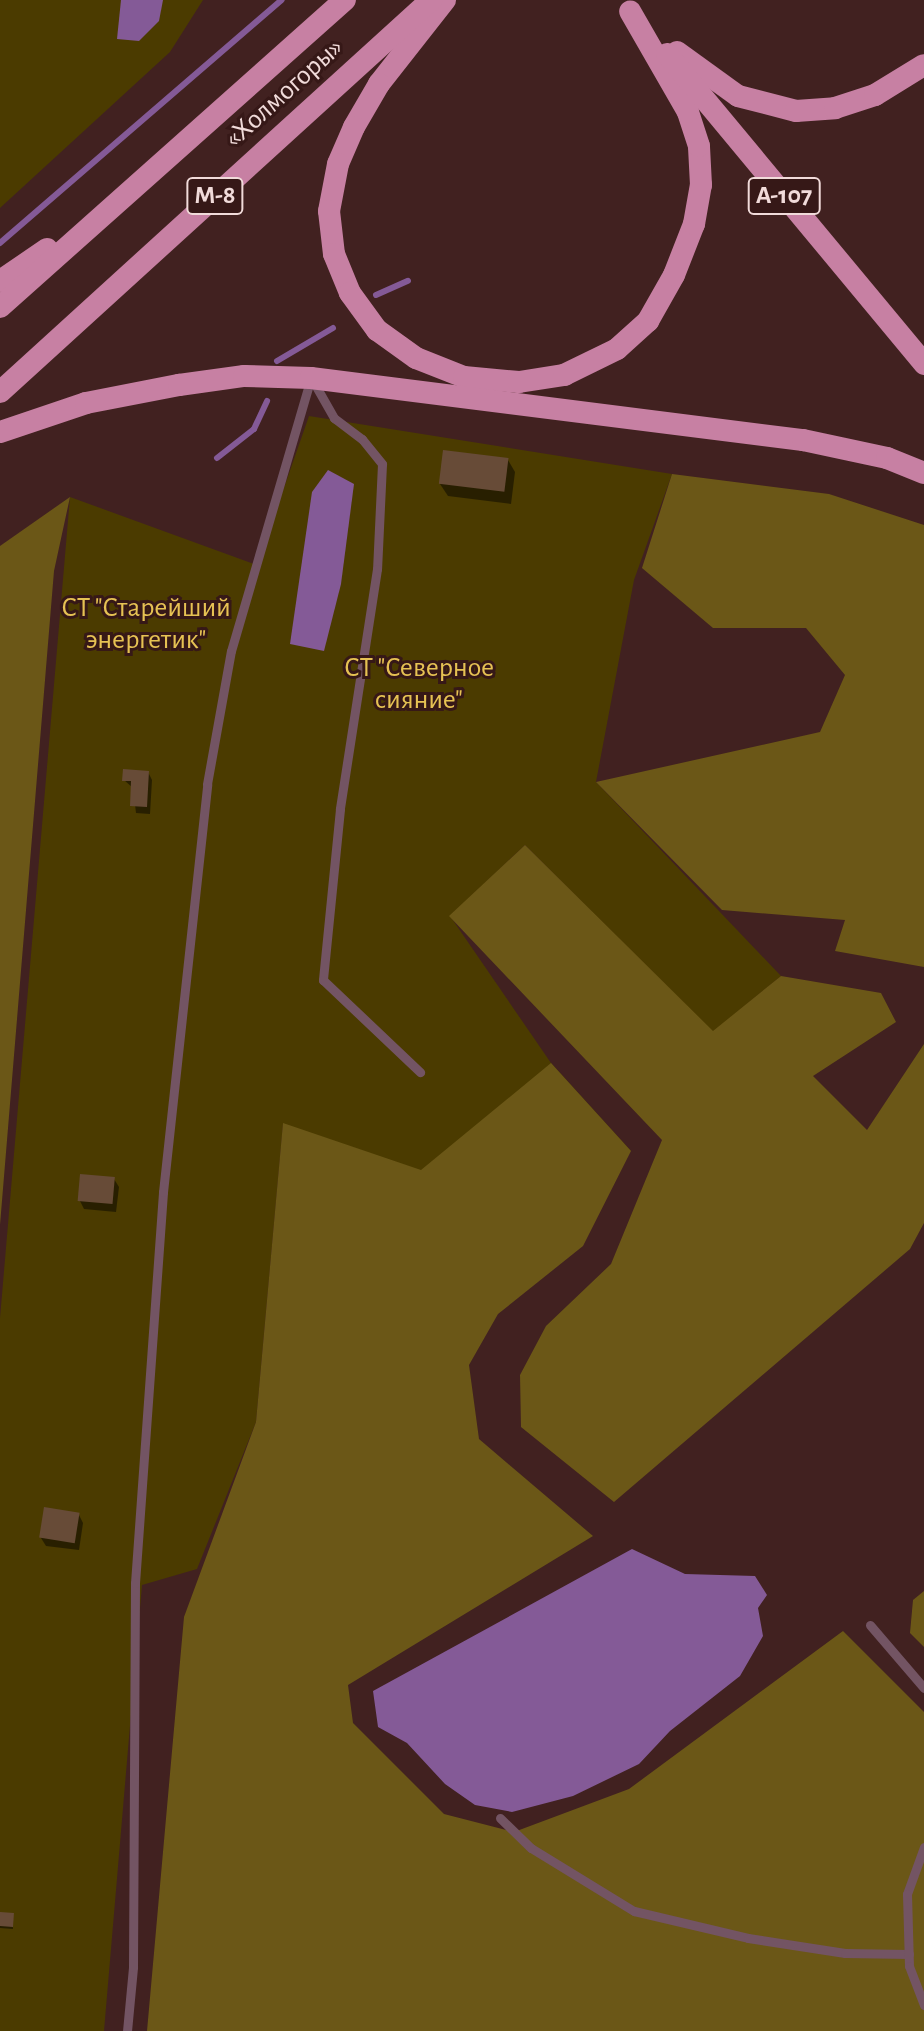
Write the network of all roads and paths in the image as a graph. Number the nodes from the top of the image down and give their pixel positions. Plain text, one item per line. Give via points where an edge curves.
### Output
1 (345, 0) edge
2 (431, 0) edge
3 (445, 0) edge
4 (632, 13) edge
5 (924, 65) edge
6 (114, 204) junction
7 (0, 281) edge
8 (0, 307) edge
9 (924, 364) edge
10 (311, 378) junction
11 (0, 392) edge
12 (0, 432) edge
13 (924, 473) edge
14 (420, 1072) dead end
15 (870, 1625) dead end
16 (924, 1688) edge
17 (500, 1818) dead end
18 (924, 1847) edge
19 (909, 1954) junction
20 (924, 2005) edge
21 (127, 2031) edge

1 - 6 highway, «Холмогоры» / М-8
2 - 11 highway, «Холмогоры» / М-8
3 - 4 highway via 379,84 354,127 338,164 329,211 334,254 350,293 377,330 416,358 464,377 519,382 564,375 617,349 638,330 674,275 694,224 701,185 699,146 688,112
4 - 5 highway via 738,96 796,111 835,108 875,95
4 - 9 highway, А-107
6 - 7 highway
6 - 8 highway, «Холмогоры» / М-8
10 - 12 highway via 244,376 179,385 86,403
10 - 13 highway via 803,440 887,458
10 - 14 lane via 334,418 362,439 382,464 377,569 340,809 323,980
10 - 21 lane via 231,651 207,784 163,1192 135,1583 133,1967
15 - 16 lane
17 - 19 lane via 531,1848 634,1911 748,1938 845,1953
18 - 19 lane via 907,1894
19 - 20 lane

